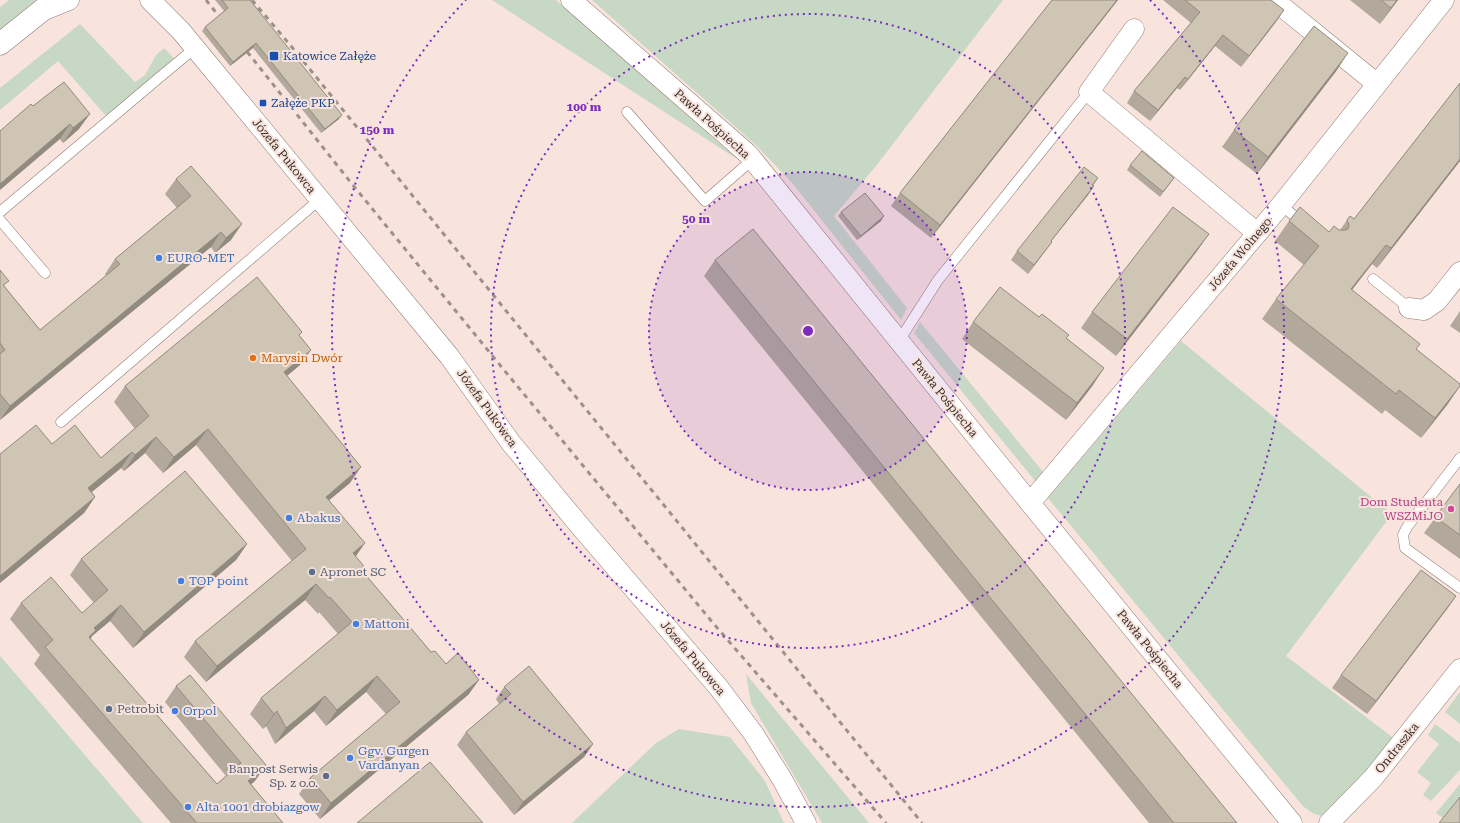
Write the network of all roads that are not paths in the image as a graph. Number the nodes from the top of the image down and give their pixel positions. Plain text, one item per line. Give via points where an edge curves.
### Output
1 (69, 0) edge
2 (571, 0) edge
3 (1274, 0) edge
4 (1444, 0) edge
5 (150, 1) edge
6 (49, 5) edge
7 (1134, 29) dead end
8 (0, 44) edge
9 (195, 48) junction
10 (1377, 84) junction
11 (1089, 92) junction
12 (627, 112) dead end
13 (752, 160) junction
14 (319, 200) junction
15 (1281, 205) junction
16 (0, 212) edge
17 (0, 220) edge
18 (1311, 229) edge
19 (1257, 233) junction
20 (1460, 272) edge
21 (46, 273) dead end
22 (1373, 279) edge
23 (1409, 308) joint
24 (899, 341) junction
25 (61, 422) dead end
26 (1460, 458) edge
27 (1030, 503) junction
28 (1460, 588) edge
29 (1460, 669) edge
30 (806, 823) edge
31 (1292, 823) edge
32 (1329, 823) edge

1 - 6 street
2 - 13 street, Pawła Pośpiecha
3 - 10 street
4 - 10 street, Józefa Wolnego
5 - 9 street, Józefa Pukowca
6 - 8 street
7 - 11 street
9 - 14 street, Józefa Pukowca
9 - 16 lane
10 - 15 street, Józefa Wolnego
11 - 19 street
11 - 24 lane via 938,280
12 - 13 lane via 705,201
13 - 24 street, Pawła Pośpiecha
14 - 25 lane
14 - 30 street, Józefa Pukowca via 448,356 521,455 719,688 753,733
15 - 18 lane
15 - 19 street, Józefa Wolnego
17 - 21 lane
19 - 27 street, Józefa Wolnego
20 - 23 street via 1437,301 1424,310
22 - 23 lane
24 - 27 street, Pawła Pośpiecha
26 - 28 lane via 1403,535 1405,548
27 - 31 street, Pawła Pośpiecha
29 - 32 street, Ondraszka via 1373,778

